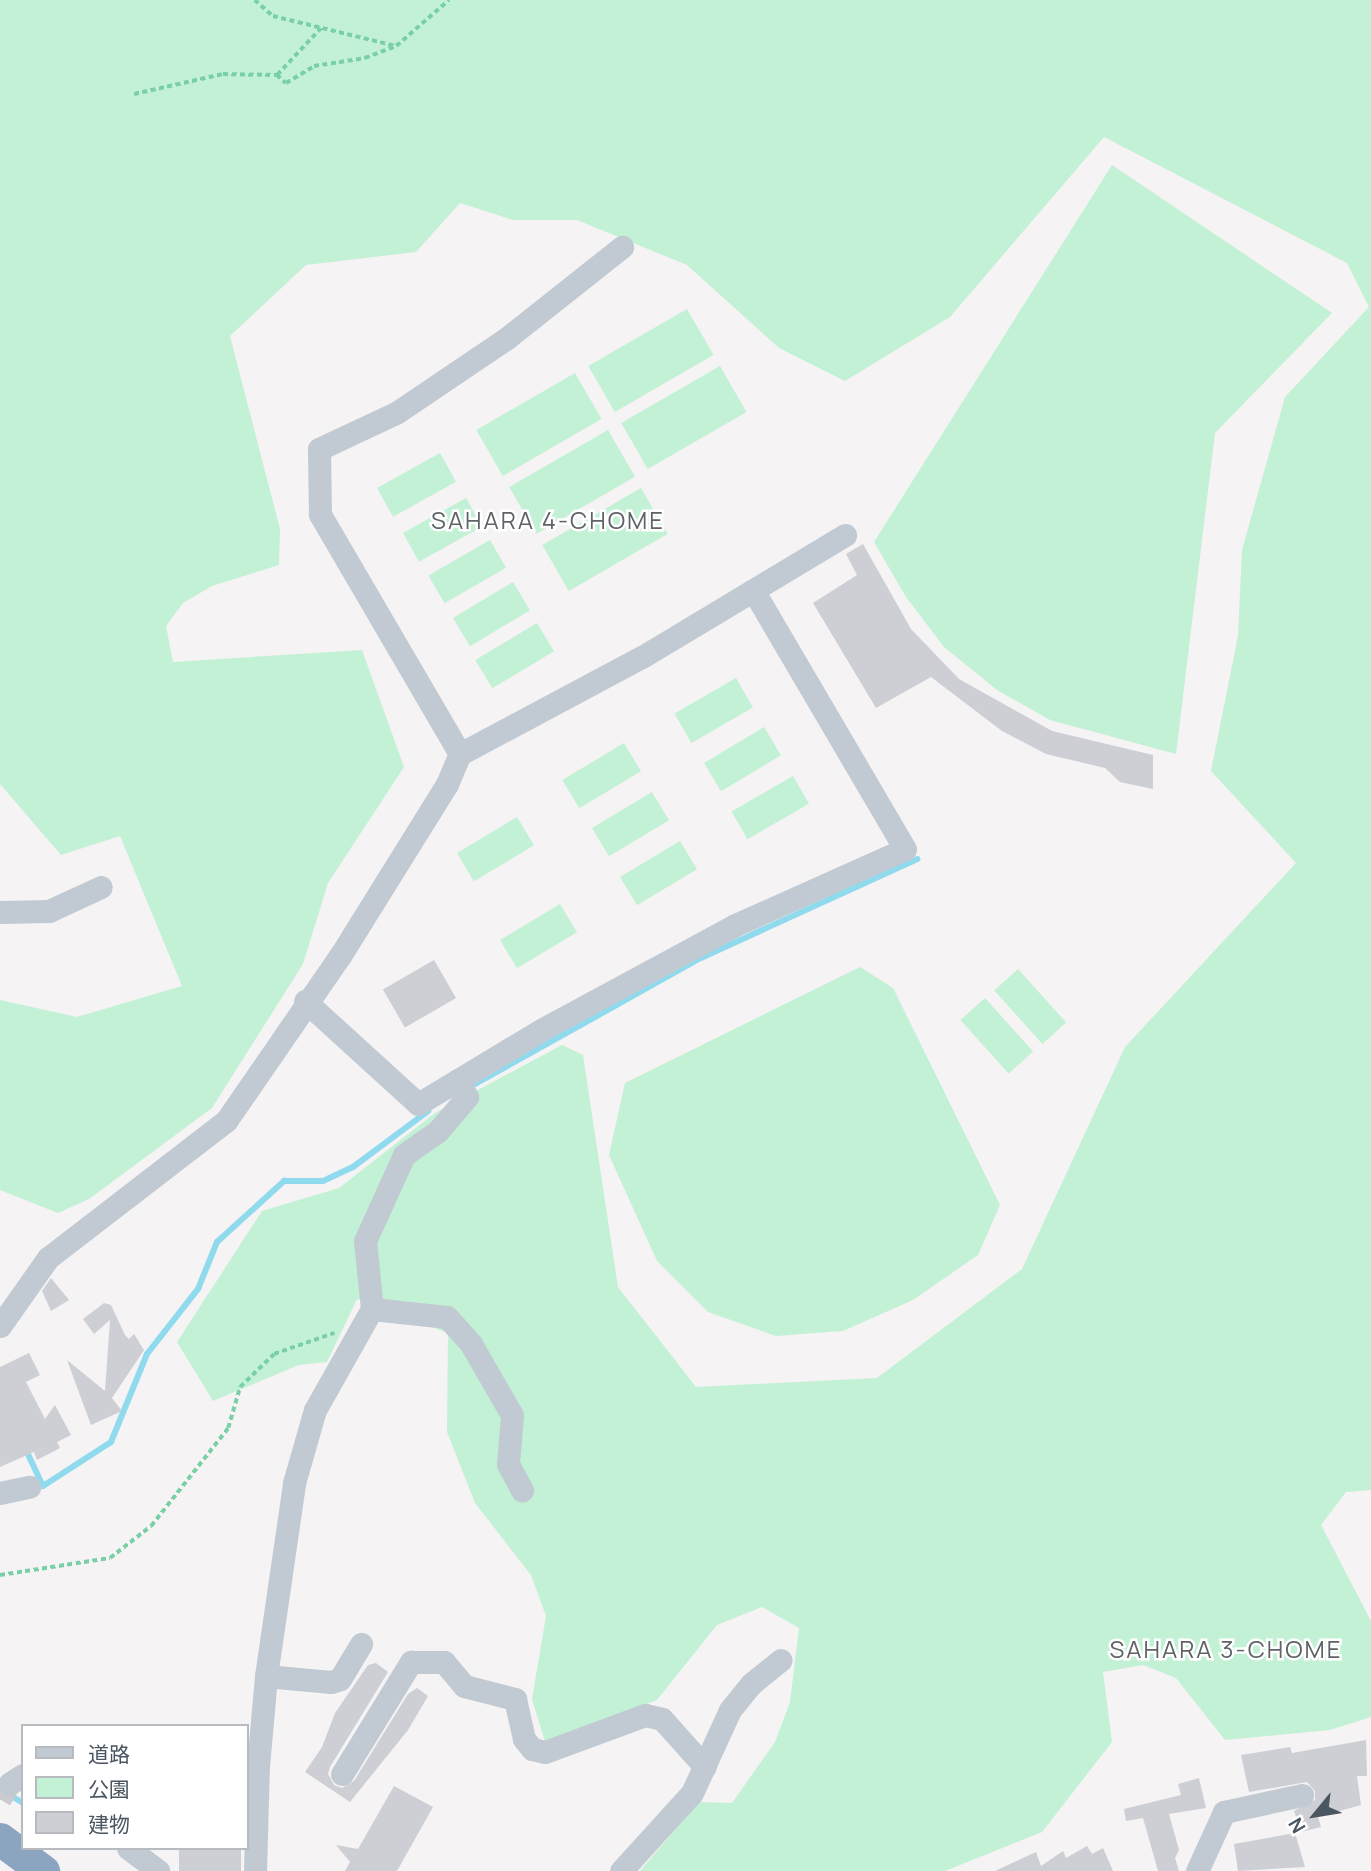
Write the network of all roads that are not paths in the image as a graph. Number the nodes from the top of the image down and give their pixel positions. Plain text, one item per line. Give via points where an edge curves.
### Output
1 (622, 247) dead end
2 (845, 535) dead end
3 (754, 590) junction
4 (460, 754) junction
5 (101, 887) dead end
6 (0, 912) edge
7 (305, 1001) junction
8 (458, 1080) junction
9 (368, 1317) junction
10 (0, 1326) edge
11 (29, 1487) dead end
12 (522, 1490) dead end
13 (0, 1493) edge
14 (361, 1644) dead end
15 (781, 1660) dead end
16 (266, 1676) junction
17 (705, 1767) junction
18 (342, 1774) dead end
19 (1302, 1796) dead end
20 (0, 1839) edge
21 (131, 1850) edge
22 (0, 1854) edge
23 (23, 1871) edge
24 (43, 1871) edge
25 (158, 1871) edge
26 (256, 1871) edge
27 (621, 1871) edge
28 (1197, 1871) edge

1 - 4 street via 507,338 407,406 319,449 320,514
2 - 3 street
3 - 4 street via 642,657
3 - 8 street via 905,849 733,926
4 - 7 street via 447,784 367,912
5 - 6 street via 49,911
7 - 8 street via 418,1104
7 - 10 street via 226,1121 48,1258
8 - 9 street via 467,1097 438,1131 404,1155 365,1241
9 - 12 street via 447,1317 471,1344 512,1415 508,1464
9 - 16 street via 315,1410 294,1483
11 - 13 street
14 - 16 street via 340,1679
15 - 17 street via 751,1684 730,1710
16 - 26 street
17 - 18 street via 662,1719 645,1715 545,1752 532,1749 524,1739 515,1699 464,1686 444,1662 411,1662
17 - 27 street via 692,1793
19 - 28 street via 1224,1812
20 - 24 highway
21 - 25 street
22 - 23 highway

